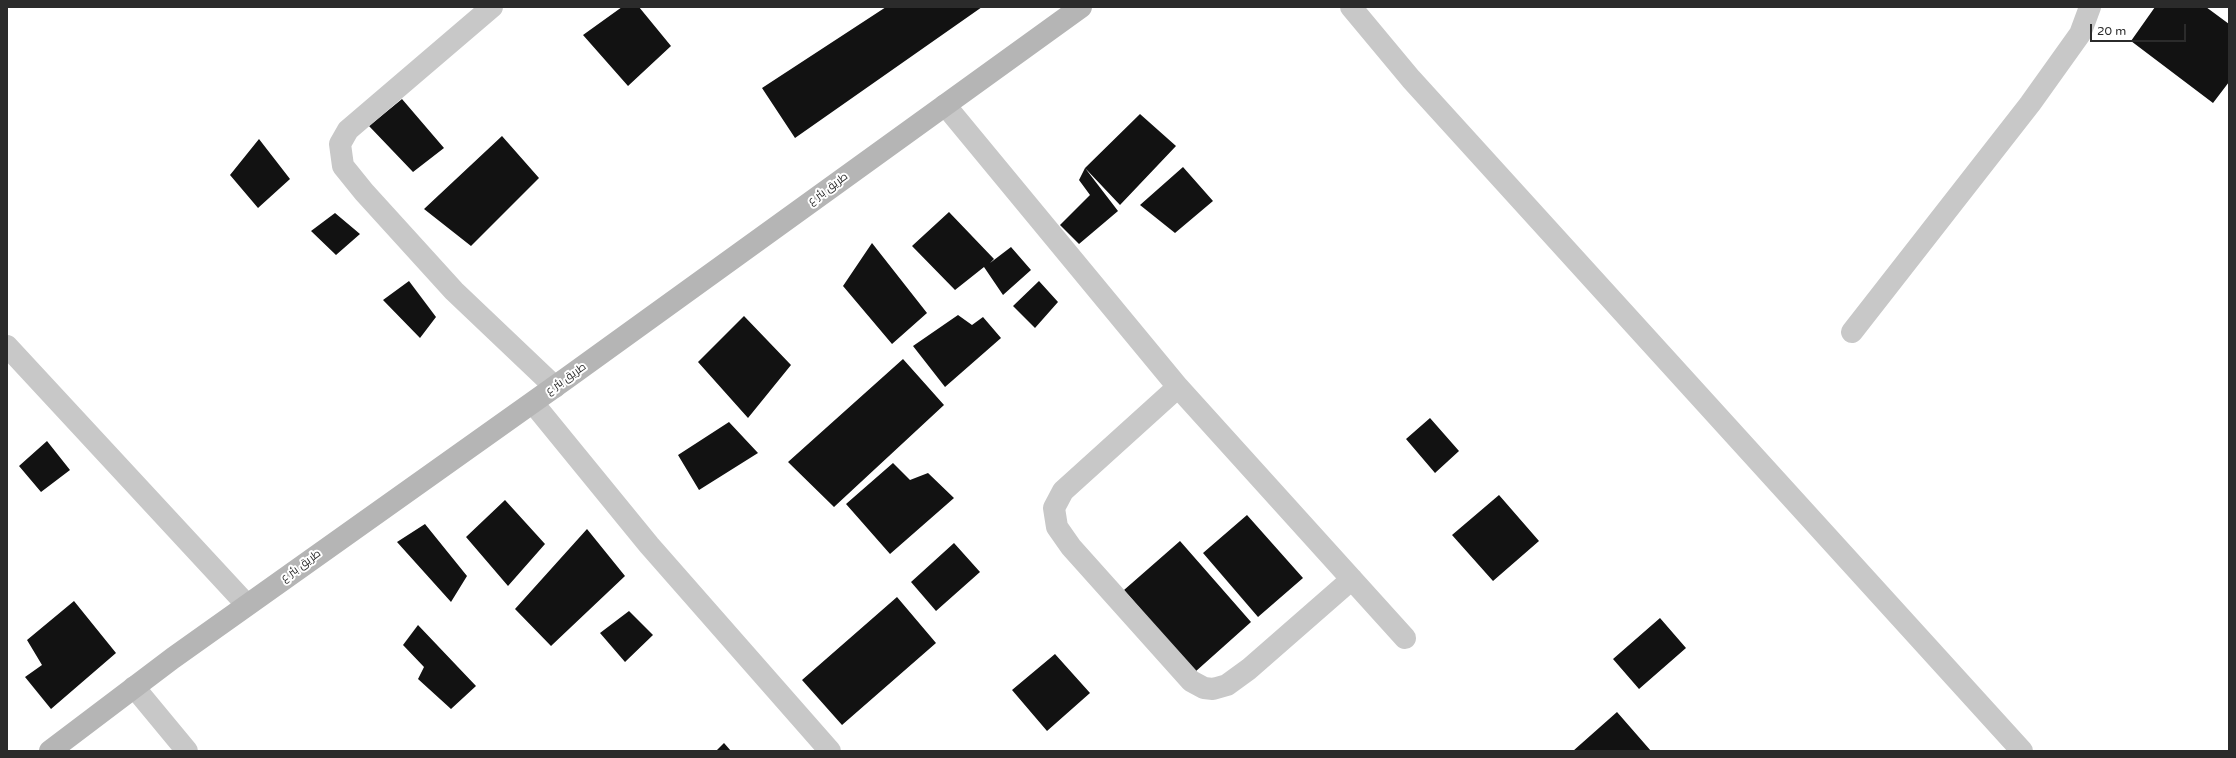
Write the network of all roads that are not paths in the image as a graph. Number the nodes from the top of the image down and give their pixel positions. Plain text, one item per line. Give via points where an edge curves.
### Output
1 (492, 7) edge
2 (1081, 7) edge
3 (1352, 7) edge
4 (2090, 7) edge
5 (945, 106) junction
6 (1852, 332) dead end
7 (7, 346) edge
8 (555, 386) junction
9 (1178, 387) junction
10 (533, 402) junction
11 (1352, 579) junction
12 (247, 605) junction
13 (1405, 638) dead end
14 (134, 687) junction
15 (50, 751) edge
16 (187, 751) edge
17 (830, 751) edge
18 (2022, 751) edge

1 - 8 street via 348,130 340,144 343,166 454,291
2 - 5 street, طريق بئر ع
3 - 18 street via 1411,79
4 - 6 street via 2080,34 2030,104
5 - 8 street, طريق بئر ع
5 - 9 street
7 - 12 street
8 - 10 street, طريق بئر ع
9 - 11 street
9 - 11 street via 1063,491 1054,508 1057,527 1071,547 1142,628 1191,681 1204,688 1213,689 1228,685 1249,669
10 - 12 street, طريق بئر ع
10 - 17 street via 649,545
11 - 13 street
12 - 14 street, طريق بئر ع
14 - 15 street, طريق بئر ع
14 - 16 street

